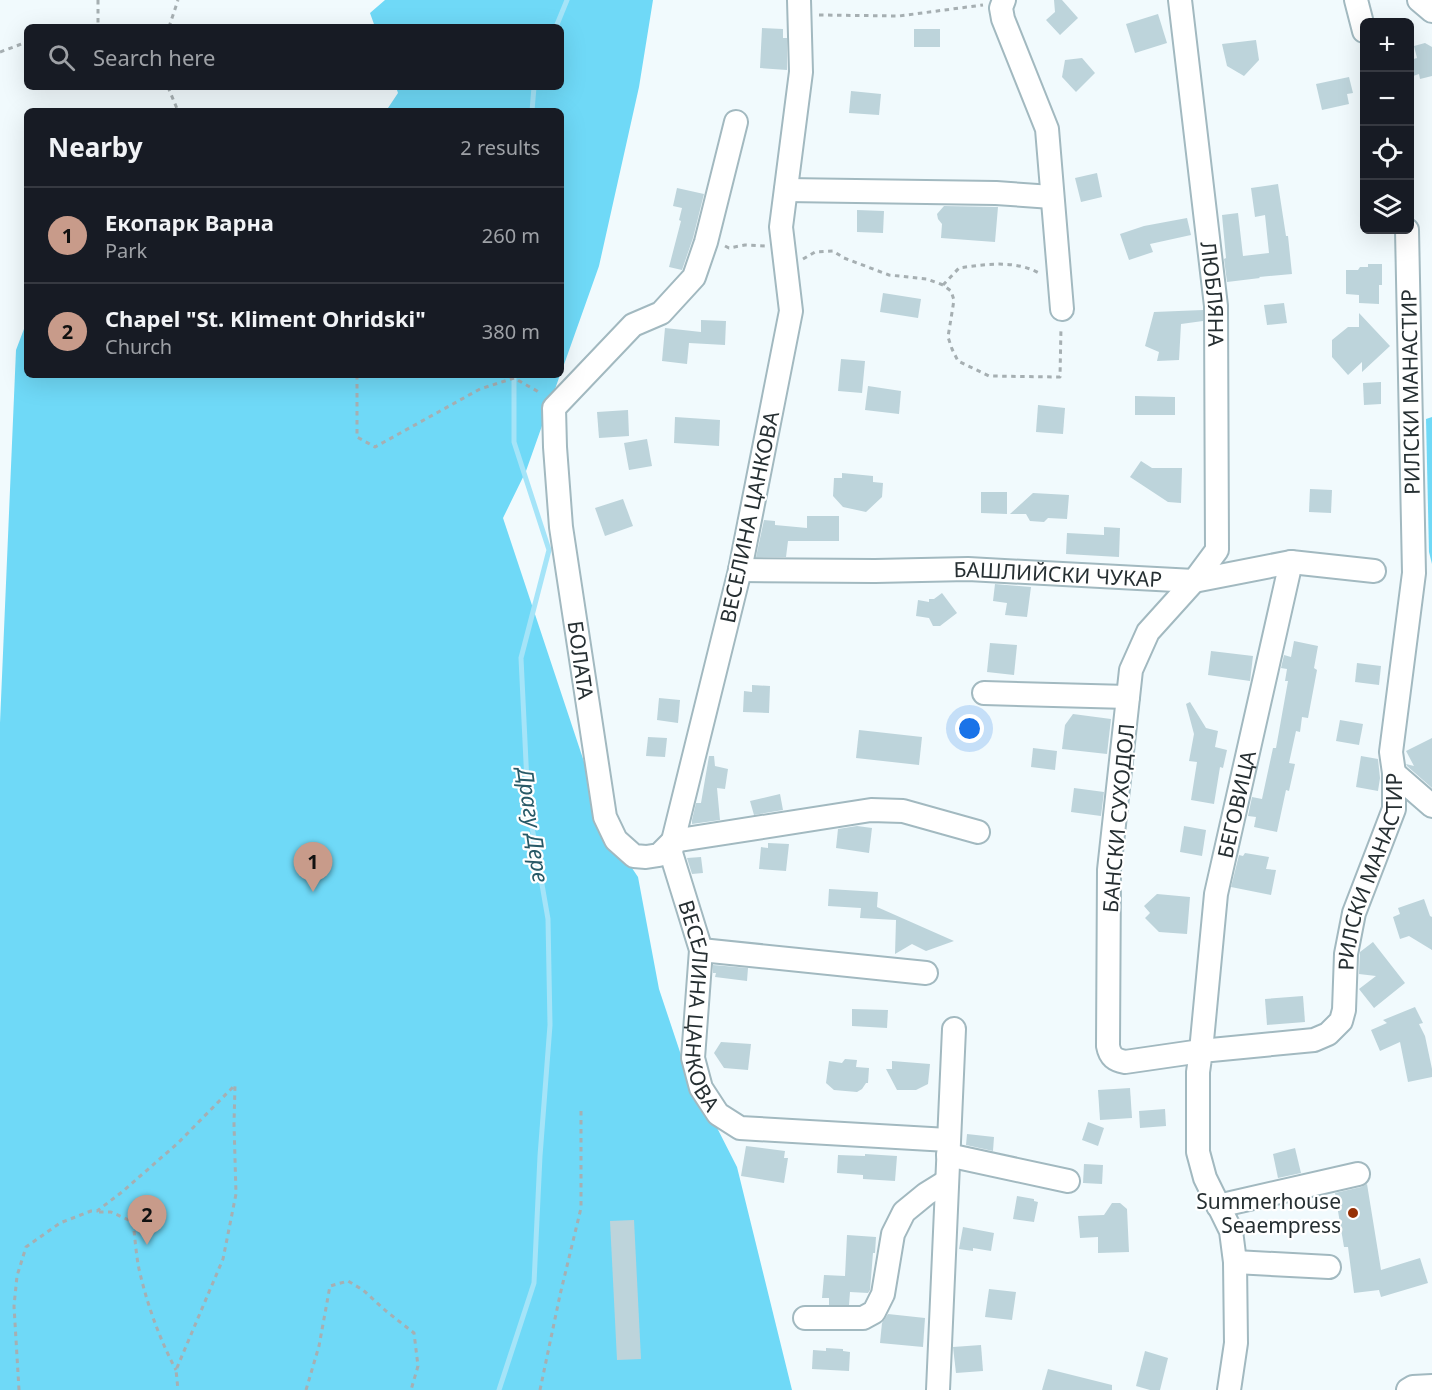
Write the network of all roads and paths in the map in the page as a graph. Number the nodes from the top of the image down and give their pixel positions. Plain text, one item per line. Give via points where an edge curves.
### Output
1 (98, 0) edge
2 (178, 0) edge
3 (1180, 0) edge
4 (1356, 0) edge
5 (1419, 0) edge
6 (996, 1) edge
7 (800, 7) edge
8 (1432, 11) edge
9 (1361, 18) edge
10 (99, 24) edge
11 (170, 24) edge
12 (24, 43) edge
13 (0, 52) edge
14 (169, 90) edge
15 (177, 108) edge
16 (736, 122) dead end
17 (786, 190) junction
18 (1052, 197) junction
19 (710, 227) junction
20 (1407, 234) edge
21 (784, 246) junction
22 (786, 269) junction
23 (1045, 279) dead end
24 (943, 285) junction
25 (1062, 309) joint
26 (357, 378) edge
27 (514, 378) edge
28 (514, 378) edge
29 (554, 408) junction
30 (1291, 562) junction
31 (740, 570) junction
32 (1374, 571) dead end
33 (1194, 581) junction
34 (984, 693) dead end
35 (1128, 697) junction
36 (1394, 773) junction
37 (1432, 806) edge
38 (978, 832) dead end
39 (673, 841) junction
40 (701, 950) junction
41 (926, 973) dead end
42 (954, 1029) dead end
43 (1201, 1051) junction
44 (581, 1110) dead end
45 (948, 1148) junction
46 (1358, 1174) dead end
47 (947, 1181) junction
48 (1068, 1181) dead end
49 (1218, 1206) junction
50 (97, 1211) junction
51 (1235, 1262) junction
52 (1329, 1268) dead end
53 (806, 1318) dead end
54 (176, 1370) junction
55 (1432, 1386) edge
56 (19, 1390) edge
57 (178, 1390) edge
58 (306, 1390) edge
59 (411, 1390) edge
60 (540, 1390) edge
61 (938, 1390) edge
62 (1229, 1390) edge
63 (1408, 1390) edge

1 - 10 path
2 - 11 path
3 - 33 street, ЛЮБЛЯНА via 1216,306 1217,550
4 - 9 street
5 - 8 street
6 - 7 path via 898,16
6 - 18 street via 1047,129
7 - 17 street, ВЕСЕЛИНА ЦАНКОВА via 801,72
12 - 13 path
14 - 15 path
16 - 19 street
17 - 18 street
17 - 21 street, ВЕСЕЛИНА ЦАНКОВА via 781,226
18 - 25 street
19 - 21 path via 714,239 729,248
19 - 29 street via 694,277 661,313 633,325
20 - 36 street, РИЛСКИ МАНАСТИР via 1414,573 1391,752
21 - 22 street, ВЕСЕЛИНА ЦАНКОВА
22 - 24 path via 815,252 833,250 889,275
22 - 31 street, ВЕСЕЛИНА ЦАНКОВА via 791,311
23 - 24 path via 1022,266 992,264 959,268
24 - 25 path via 954,300 948,337 958,361 989,376 1060,376
26 - 28 path via 357,437 375,447 480,389
27 - 29 path via 537,391
29 - 39 street, БОЛАТА via 561,527 605,817 616,840 634,856 659,855
30 - 32 street, БАШЛИЙСКИ ЧУКАР
30 - 33 street, БАШЛИЙСКИ ЧУКАР
30 - 43 street, БЕГОВИЦА via 1216,894
31 - 33 street, БАШЛИЙСКИ ЧУКАР via 968,569
31 - 39 street, ВЕСЕЛИНА ЦАНКОВА
33 - 35 street, БАНСКИ СУХОДОЛ via 1148,632 1131,670
34 - 35 street
35 - 43 street, БАНСКИ СУХОДОЛ via 1109,870 1108,1046 1117,1061 1125,1062
36 - 37 street
36 - 43 street, РИЛСКИ МАНАСТИР via 1394,808 1354,913 1346,954 1341,1021 1328,1034 1314,1040
38 - 39 street via 903,811 870,810
39 - 40 street, ВЕСЕЛИНА ЦАНКОВА via 671,853
40 - 41 street
40 - 45 street, ВЕСЕЛИНА ЦАНКОВА via 693,1058 701,1088 718,1114 740,1128
42 - 45 street
43 - 49 street via 1198,1152
44 - 60 path via 581,1208
45 - 47 street
45 - 48 street, ВЕСЕЛИНА ЦАНКОВА
46 - 49 street
47 - 53 street via 904,1212 893,1234 883,1294 874,1312 863,1318
47 - 61 street
49 - 51 street via 1231,1231
50 - 54 path via 111,1212 133,1222 147,1298
50 - 54 path via 178,1143 235,1085 236,1194 224,1258
50 - 56 path via 60,1223 26,1247 16,1276 14,1306
51 - 52 street
51 - 62 street via 1236,1343
54 - 57 path
55 - 63 street
58 - 59 path via 330,1286 348,1281 414,1333 418,1366

